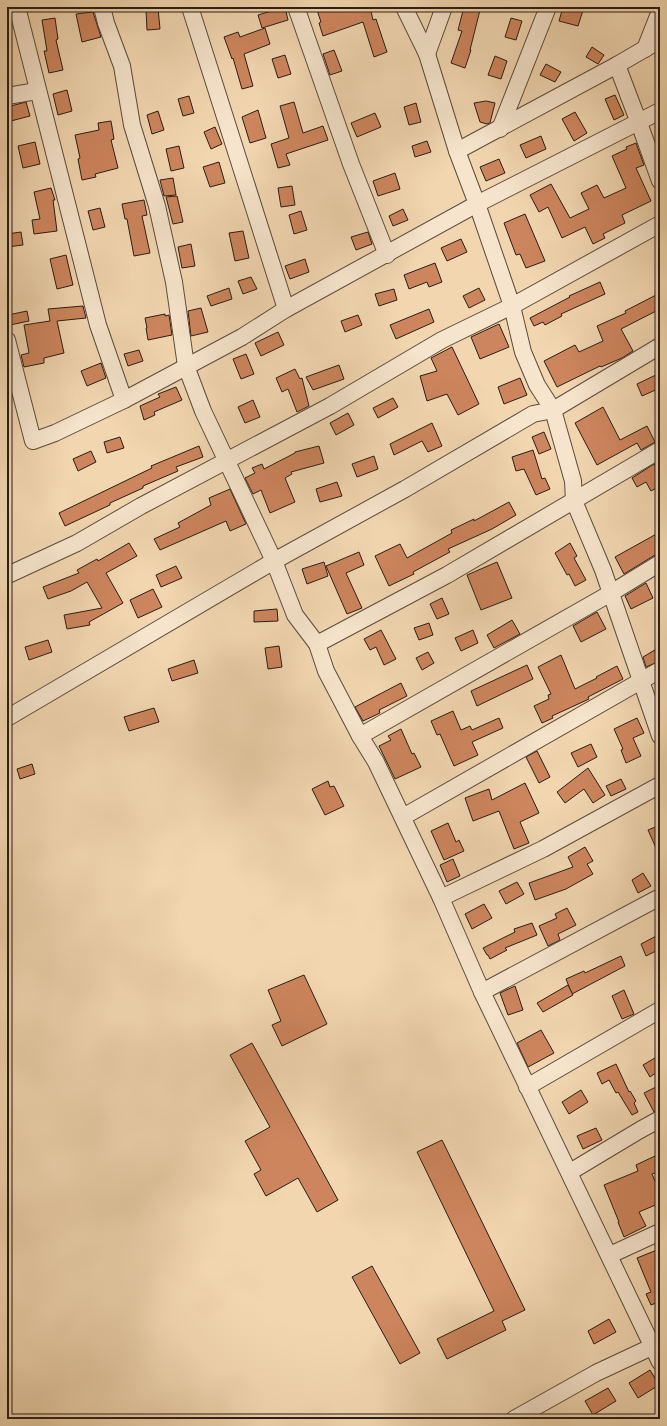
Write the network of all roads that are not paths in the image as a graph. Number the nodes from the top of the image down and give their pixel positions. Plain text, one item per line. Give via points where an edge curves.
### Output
1 (16, 7) edge
2 (102, 7) edge
3 (190, 7) edge
4 (296, 7) edge
5 (404, 7) edge
6 (444, 7) edge
7 (548, 7) edge
8 (660, 11) edge
9 (660, 40) edge
10 (645, 48) junction
11 (427, 54) junction
12 (617, 66) junction
13 (38, 91) junction
14 (7, 96) edge
15 (660, 111) edge
16 (639, 122) junction
17 (500, 129) junction
18 (457, 151) junction
19 (660, 181) edge
20 (477, 204) junction
21 (660, 224) edge
22 (387, 255) junction
23 (512, 306) junction
24 (286, 309) junction
25 (7, 340) edge
26 (660, 346) edge
27 (186, 366) junction
28 (124, 400) junction
29 (553, 410) junction
30 (660, 450) edge
31 (227, 461) junction
32 (574, 501) junction
33 (274, 561) junction
34 (660, 564) edge
35 (10, 574) dead end
36 (611, 593) junction
37 (317, 644) junction
38 (660, 670) edge
39 (642, 680) junction
40 (7, 718) edge
41 (360, 736) junction
42 (660, 736) edge
43 (660, 785) edge
44 (403, 817) junction
45 (660, 897) edge
46 (440, 898) junction
47 (482, 992) junction
48 (660, 1010) edge
49 (528, 1087) junction
50 (660, 1119) edge
51 (570, 1172) junction
52 (660, 1232) edge
53 (610, 1255) junction
54 (656, 1345) edge
55 (660, 1362) edge
56 (514, 1419) edge

1 - 13 street
2 - 27 street via 122,66 132,125 157,206 174,282
3 - 24 street
4 - 22 street
5 - 11 street
6 - 11 street
7 - 17 street
8 - 10 street
9 - 10 street
10 - 12 street
11 - 18 street
12 - 16 street
12 - 17 street
13 - 14 street
13 - 28 street via 98,325
15 - 16 street
16 - 19 street
16 - 20 street
17 - 18 street
18 - 20 street
20 - 22 street
20 - 23 street
21 - 23 street
22 - 24 street
23 - 29 street via 523,352 537,385
23 - 31 street via 442,340 330,406
24 - 27 street via 242,337
25 - 28 street via 33,441
26 - 29 street
27 - 28 street
27 - 31 street via 203,411
29 - 32 street via 574,481
29 - 33 street via 533,414 405,489
30 - 32 street
31 - 33 street
31 - 35 street via 77,543
32 - 36 street
32 - 37 street via 447,575
33 - 37 street via 295,615
33 - 40 street
34 - 36 street
36 - 39 street
36 - 41 street
37 - 41 street via 326,671
38 - 39 street
39 - 42 street
39 - 44 street
41 - 44 street
43 - 46 street via 543,849
44 - 46 street
45 - 47 street
46 - 47 street
47 - 49 street
48 - 49 street
49 - 51 street
50 - 51 street
51 - 53 street
52 - 53 street
53 - 54 street
54 - 55 street
54 - 56 street via 596,1373

